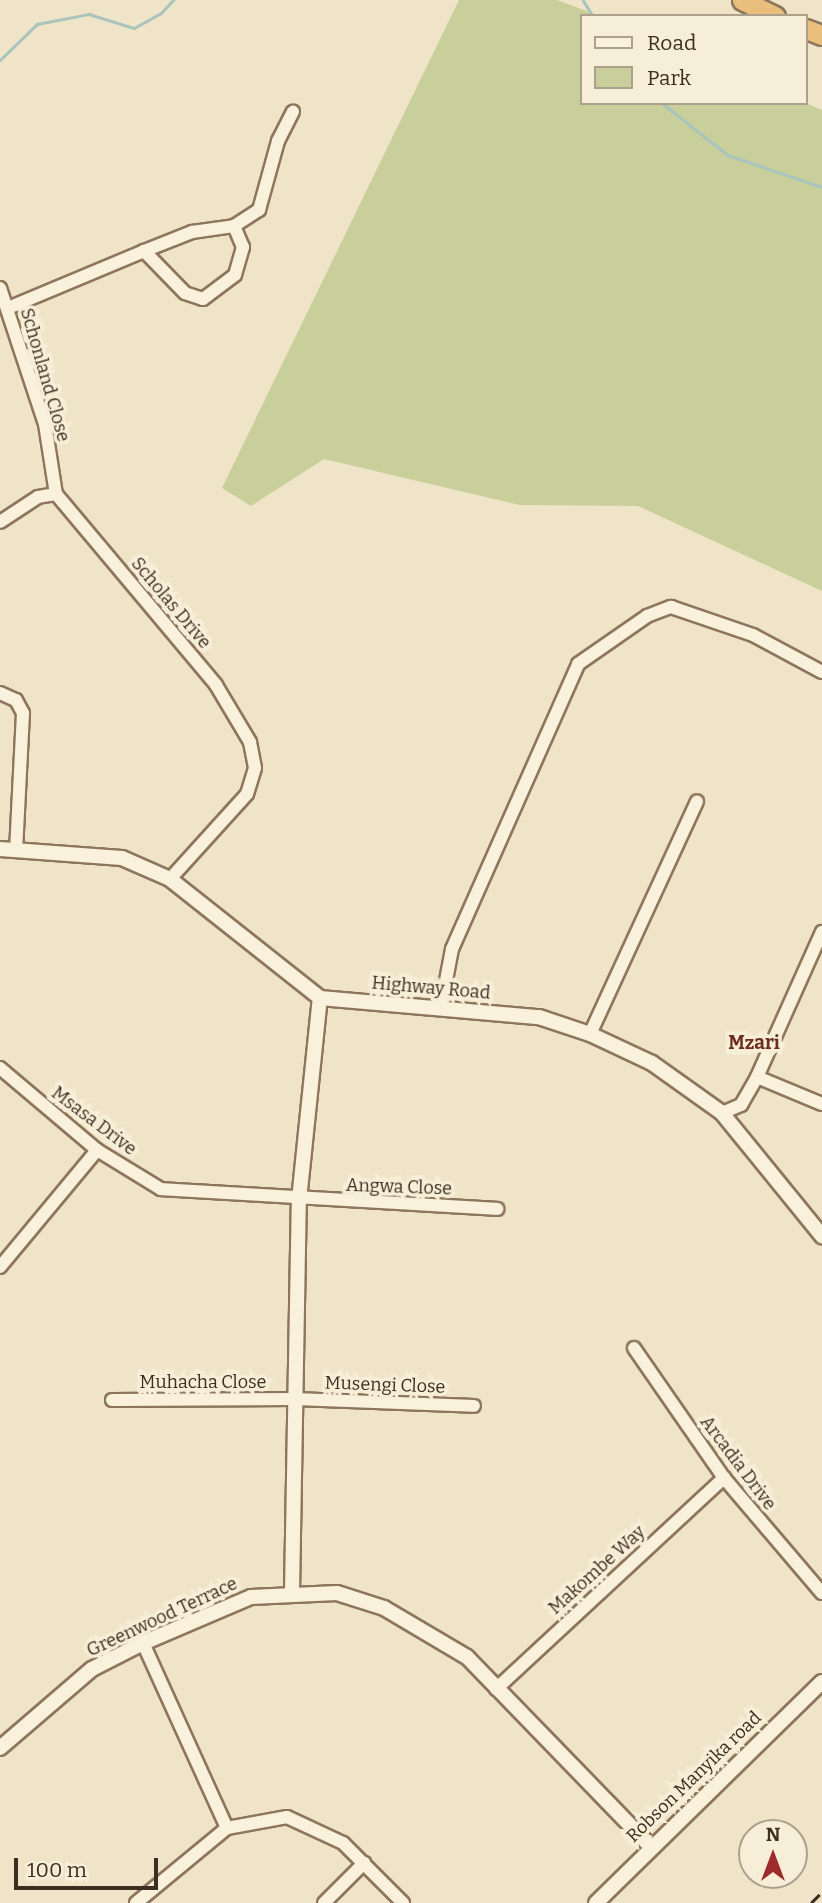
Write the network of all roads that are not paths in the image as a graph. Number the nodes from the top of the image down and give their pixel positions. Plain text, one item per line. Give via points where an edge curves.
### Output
1 (742, 0) edge
2 (771, 14) edge
3 (293, 112) dead end
4 (234, 226) junction
5 (144, 251) junction
6 (0, 288) edge
7 (8, 308) junction
8 (56, 494) junction
9 (0, 522) edge
10 (822, 672) edge
11 (0, 694) edge
12 (697, 801) dead end
13 (0, 849) edge
14 (16, 849) junction
15 (170, 878) junction
16 (822, 932) edge
17 (320, 998) junction
18 (441, 1007) junction
19 (590, 1034) junction
20 (0, 1068) edge
21 (757, 1077) junction
22 (822, 1104) edge
23 (722, 1113) junction
24 (97, 1150) junction
25 (299, 1200) junction
26 (497, 1209) dead end
27 (822, 1236) edge
28 (0, 1268) edge
29 (634, 1348) dead end
30 (295, 1399) junction
31 (112, 1400) dead end
32 (474, 1406) dead end
33 (724, 1478) junction
34 (292, 1592) junction
35 (822, 1593) edge
36 (143, 1643) junction
37 (822, 1682) edge
38 (496, 1689) junction
39 (0, 1748) edge
40 (227, 1828) junction
41 (650, 1846) junction
42 (365, 1863) junction
43 (136, 1903) edge
44 (324, 1903) edge
45 (403, 1903) edge
46 (596, 1903) edge

1 - 2 highway
3 - 4 street via 278,141 259,210
4 - 5 street via 192,232
4 - 5 street via 243,247 235,275 202,299 185,293
5 - 7 street
6 - 7 street, Schonland Close
7 - 8 street, Schonland Close via 45,425
8 - 9 street via 38,497
8 - 15 street, Scholas Drive via 216,685 250,742 256,768 247,793
10 - 18 street via 753,635 671,607 647,616 578,664 452,949
11 - 14 street via 16,700 23,713
12 - 19 street
13 - 14 street
14 - 15 street via 122,858
15 - 17 street
16 - 21 street
17 - 18 street, Highway Road
17 - 25 street
18 - 19 street, Highway Road via 539,1017
19 - 23 street, Highway Road via 652,1063
20 - 24 street, Msasa Drive
21 - 22 street
21 - 23 street via 741,1105
23 - 27 street, Highway Road
24 - 25 street, Msasa Drive via 161,1189
24 - 28 street
25 - 26 street, Angwa Close
25 - 30 street
29 - 33 street, Arcadia Drive
30 - 31 street, Muhacha Close
30 - 32 street, Musengi Close
30 - 34 street
33 - 35 street, Arcadia Drive
33 - 38 street, Makombe Way
34 - 36 street, Greenwood Terrace via 251,1597
34 - 38 street, Greenwood Terrace via 337,1593 384,1608 467,1657
36 - 39 street, Greenwood Terrace via 92,1669
36 - 40 street
37 - 41 street, Robson Manyika road
38 - 41 street, Greenwood Terrace
40 - 42 street via 287,1817 343,1843
40 - 43 street
41 - 46 street, Robson Manyika road
42 - 44 street
42 - 45 street

